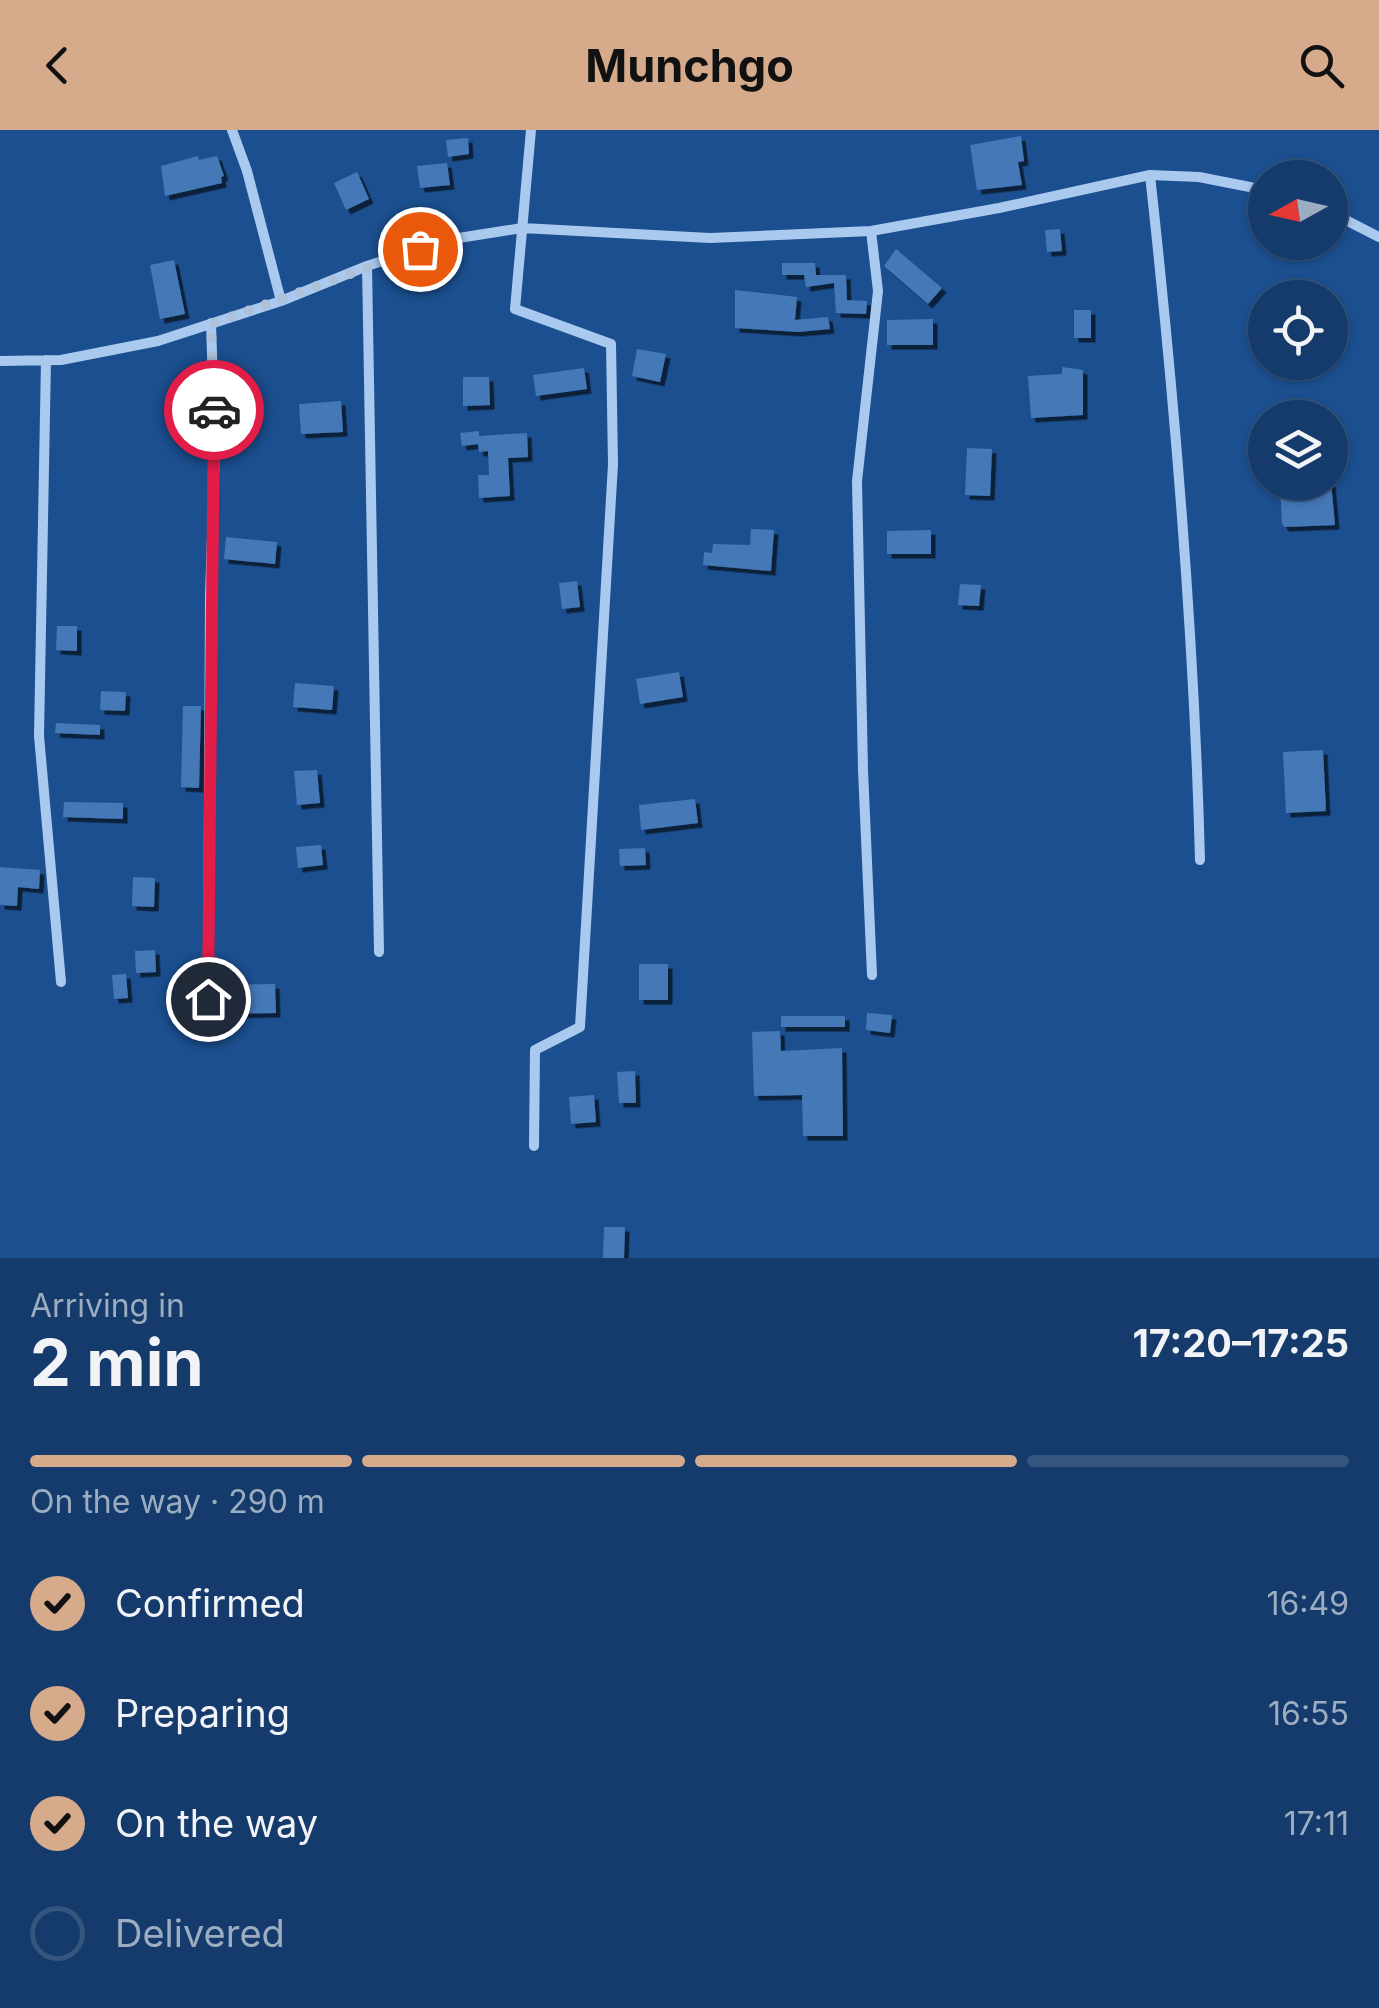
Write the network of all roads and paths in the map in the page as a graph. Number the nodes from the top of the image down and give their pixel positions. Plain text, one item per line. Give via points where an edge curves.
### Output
1 (232, 130) edge
2 (531, 130) edge
3 (1150, 175) junction
4 (1248, 187) edge
5 (1348, 221) edge
6 (522, 228) junction
7 (871, 231) junction
8 (1379, 237) edge
9 (368, 266) junction
10 (281, 301) junction
11 (211, 324) junction
12 (0, 360) edge
13 (46, 360) junction
14 (1200, 860) dead end
15 (379, 952) dead end
16 (872, 975) dead end
17 (60, 982) dead end
18 (208, 999) dead end
19 (534, 1146) dead end

1 - 10 street
2 - 6 street
3 - 4 street
3 - 7 street
3 - 14 street via 1196,683
5 - 8 street
6 - 7 street via 710,238
6 - 9 street via 446,240
6 - 19 street via 515,309 611,344 613,464 580,1026 535,1050
7 - 16 street via 878,291 856,481
9 - 10 street
9 - 15 street
10 - 11 street
11 - 13 street via 102,354
11 - 18 street
12 - 13 street
13 - 17 street via 39,736

